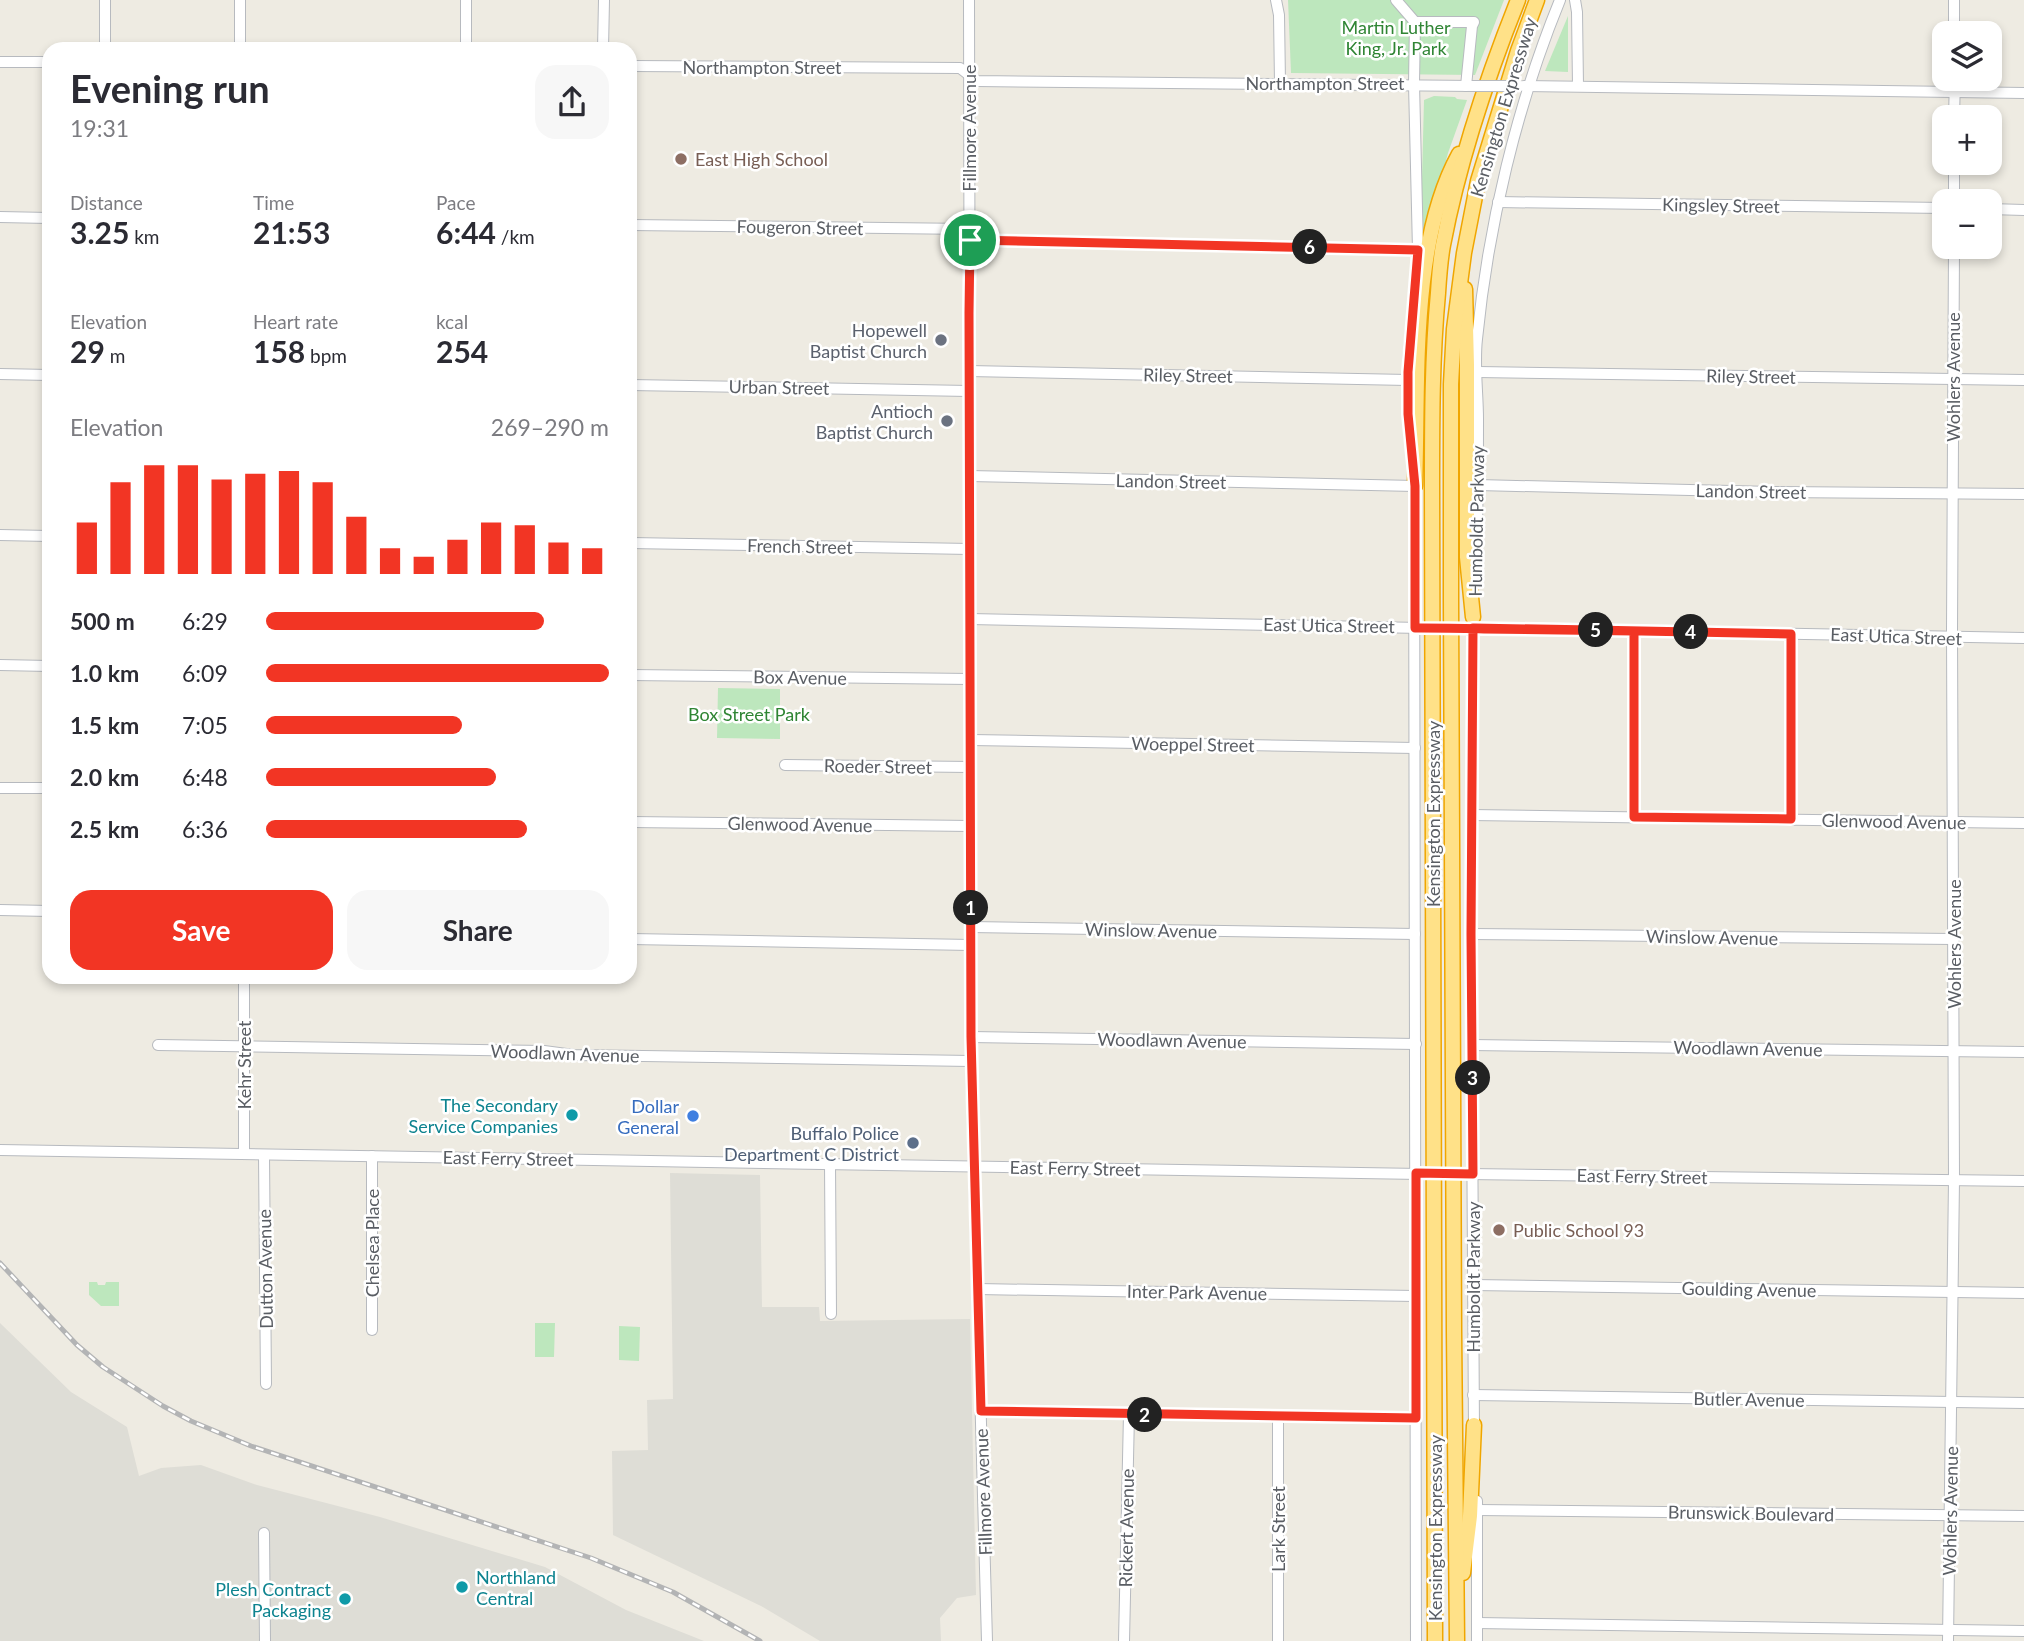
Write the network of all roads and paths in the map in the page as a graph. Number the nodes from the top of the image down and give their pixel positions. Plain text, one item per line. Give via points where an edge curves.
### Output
1 (105, 0) edge
2 (240, 0) edge
3 (466, 0) edge
4 (604, 0) edge
5 (968, 0) edge
6 (1276, 0) edge
7 (1396, 0) edge
8 (1518, 0) edge
9 (1537, 0) edge
10 (1560, 0) edge
11 (1575, 0) edge
12 (1954, 0) edge
13 (1954, 21) edge
14 (1415, 22) junction
15 (105, 42) edge
16 (240, 42) edge
17 (466, 42) edge
18 (603, 42) edge
19 (0, 62) edge
20 (42, 62) edge
21 (637, 66) edge
22 (969, 75) junction
23 (1280, 83) junction
24 (1414, 84) junction
25 (1470, 86) junction
26 (1525, 86) junction
27 (1578, 86) junction
28 (1955, 92) junction
29 (2024, 93) edge
30 (1954, 105) edge
31 (1468, 137) junction
32 (1498, 202) junction
33 (1932, 208) edge
34 (2002, 209) edge
35 (2024, 210) edge
36 (0, 217) edge
37 (42, 218) edge
38 (637, 225) edge
39 (970, 235) junction
40 (1418, 250) junction
41 (1464, 253) junction
42 (1954, 259) edge
43 (969, 371) junction
44 (1478, 372) junction
45 (0, 374) edge
46 (42, 375) edge
47 (1953, 379) junction
48 (1408, 380) junction
49 (2024, 380) edge
50 (637, 385) edge
51 (970, 390) junction
52 (969, 476) junction
53 (1478, 485) junction
54 (1415, 486) junction
55 (1953, 494) junction
56 (2024, 494) edge
57 (0, 535) edge
58 (42, 536) edge
59 (637, 543) edge
60 (970, 549) junction
61 (970, 619) junction
62 (1470, 624) junction
63 (1418, 628) junction
64 (1634, 631) junction
65 (1791, 634) junction
66 (1953, 638) junction
67 (2024, 638) edge
68 (0, 665) edge
69 (42, 666) edge
70 (637, 675) edge
71 (970, 679) junction
72 (971, 740) junction
73 (1415, 748) junction
74 (785, 765) dead end
75 (971, 767) junction
76 (0, 788) edge
77 (42, 788) edge
78 (1471, 815) junction
79 (1634, 817) junction
80 (1791, 819) junction
81 (637, 822) edge
82 (2024, 822) edge
83 (1954, 823) junction
84 (971, 826) junction
85 (0, 910) edge
86 (42, 911) edge
87 (971, 927) junction
88 (1415, 934) junction
89 (1471, 934) junction
90 (637, 939) edge
91 (1954, 939) junction
92 (971, 945) junction
93 (244, 984) edge
94 (971, 1037) junction
95 (1416, 1044) junction
96 (158, 1045) dead end
97 (1472, 1045) junction
98 (244, 1047) junction
99 (1954, 1051) junction
100 (2024, 1052) edge
101 (971, 1061) junction
102 (0, 1150) edge
103 (244, 1154) junction
104 (264, 1155) junction
105 (372, 1156) junction
106 (831, 1163) junction
107 (974, 1167) junction
108 (1420, 1173) junction
109 (1470, 1174) junction
110 (1954, 1180) junction
111 (2024, 1181) edge
112 (1473, 1285) junction
113 (978, 1289) junction
114 (1953, 1292) junction
115 (2024, 1293) edge
116 (1416, 1296) junction
117 (831, 1314) dead end
118 (372, 1330) dead end
119 (266, 1384) dead end
120 (1474, 1395) junction
121 (1951, 1402) junction
122 (2024, 1403) edge
123 (981, 1411) junction
124 (1129, 1414) junction
125 (1278, 1417) junction
126 (1416, 1418) junction
127 (1474, 1425) junction
128 (1477, 1510) junction
129 (1950, 1515) junction
130 (2024, 1516) edge
131 (264, 1533) dead end
132 (1457, 1616) junction
133 (1477, 1623) junction
134 (2024, 1630) edge
135 (1948, 1635) edge
136 (265, 1641) edge
137 (987, 1641) edge
138 (1124, 1641) edge
139 (1278, 1641) edge
140 (1416, 1641) edge
141 (1435, 1641) edge
142 (1457, 1641) edge
143 (1477, 1641) edge

1 - 15 street
2 - 16 street
3 - 17 street
4 - 18 street
5 - 22 street, Fillmore Avenue
6 - 23 street
7 - 14 street
8 - 31 highway, Kensington Expressway
9 - 41 highway, Kensington Expressway via 1492,131
10 - 26 street, Humboldt Parkway
11 - 27 street
12 - 13 street
14 - 24 street
14 - 25 street via 1474,22
19 - 20 street
21 - 22 street, Northampton Street via 960,68
22 - 23 street, Northampton Street via 977,81
22 - 39 street, Fillmore Avenue
23 - 24 street, Northampton Street
24 - 25 street, Northampton Street
24 - 40 street
25 - 26 street, Northampton Street, bridge
26 - 27 street, Northampton Street
26 - 32 street, Humboldt Parkway
27 - 28 street, Northampton Street
28 - 29 street, Northampton Street
28 - 30 street
31 - 54 highway via 1451,168 1425,267
31 - 141 highway, Kensington Expressway via 1443,247 1432,381
32 - 33 street, Kingsley Street
32 - 44 street, Humboldt Parkway via 1476,342
34 - 35 street
36 - 37 street
38 - 39 street, Fougeron Street
39 - 40 street, Fougeron Street
39 - 43 street, Fillmore Avenue
40 - 48 street
41 - 62 highway
41 - 132 highway, Kensington Expressway via 1451,384
42 - 47 street, Wohlers Avenue
43 - 48 street, Riley Street
43 - 51 street, Fillmore Avenue
44 - 47 street, Riley Street
44 - 53 street, Humboldt Parkway
45 - 46 street
47 - 49 street, Riley Street
47 - 55 street, Wohlers Avenue
48 - 54 street
50 - 51 street, Urban Street
51 - 52 street, Fillmore Avenue
52 - 54 street, Landon Street
52 - 60 street, Fillmore Avenue
53 - 55 street, Landon Street
53 - 62 street, Humboldt Parkway
54 - 63 street
55 - 56 street, Landon Street
55 - 66 street, Wohlers Avenue
57 - 58 street
59 - 60 street, French Street
60 - 61 street, Fillmore Avenue
61 - 63 street, East Utica Street
61 - 71 street, Fillmore Avenue
62 - 63 street, East Utica Street, bridge
62 - 64 street, East Utica Street
62 - 78 street, Humboldt Parkway
63 - 73 street
64 - 65 street, East Utica Street
64 - 79 street
65 - 66 street, East Utica Street
65 - 80 street
66 - 67 street, East Utica Street
66 - 83 street, Wohlers Avenue
68 - 69 street
70 - 71 street, Box Avenue
71 - 72 street, Fillmore Avenue
72 - 73 street, Woeppel Street
72 - 75 street, Fillmore Avenue
73 - 88 street
74 - 75 street, Roeder Street
75 - 84 street, Fillmore Avenue
76 - 77 street
78 - 79 street, Glenwood Avenue
78 - 89 street, Humboldt Parkway
79 - 80 street, Glenwood Avenue
80 - 83 street, Glenwood Avenue
81 - 84 street, Glenwood Avenue
82 - 83 street, Glenwood Avenue
83 - 91 street, Wohlers Avenue
84 - 87 street, Fillmore Avenue
85 - 86 street
87 - 88 street, Winslow Avenue
87 - 92 street, Fillmore Avenue
88 - 95 street
89 - 91 street, Winslow Avenue
89 - 97 street, Humboldt Parkway
90 - 92 street
91 - 99 street, Wohlers Avenue
92 - 94 street, Fillmore Avenue
93 - 98 street, Kehr Street
94 - 95 street, Woodlawn Avenue
94 - 101 street, Fillmore Avenue
95 - 108 street
96 - 98 street, Woodlawn Avenue
97 - 99 street, Woodlawn Avenue
97 - 109 street, Humboldt Parkway
98 - 101 street, Woodlawn Avenue
98 - 103 street, Kehr Street
99 - 100 street, Woodlawn Avenue
99 - 110 street, Wohlers Avenue
101 - 107 street, Fillmore Avenue
102 - 103 street, East Ferry Street
103 - 104 street, East Ferry Street
104 - 105 street, East Ferry Street
104 - 119 street, Dutton Avenue
105 - 106 street, East Ferry Street
105 - 118 street, Chelsea Place
106 - 107 street, East Ferry Street
106 - 117 street
107 - 108 street, East Ferry Street
107 - 113 street, Fillmore Avenue
108 - 109 street, East Ferry Street, bridge
108 - 116 street
109 - 110 street, East Ferry Street
109 - 112 street, Humboldt Parkway
110 - 111 street, East Ferry Street
110 - 114 street, Wohlers Avenue
112 - 114 street, Goulding Avenue
112 - 120 street, Humboldt Parkway
113 - 116 street, Inter Park Avenue
113 - 123 street, Fillmore Avenue
114 - 115 street, Goulding Avenue
114 - 121 street, Wohlers Avenue
116 - 126 street
120 - 121 street, Butler Avenue
120 - 127 street, Humboldt Parkway
121 - 122 street, Butler Avenue
121 - 129 street, Wohlers Avenue
123 - 124 street
123 - 137 street, Fillmore Avenue
124 - 125 street
124 - 138 street, Rickert Avenue
125 - 126 street
125 - 139 street, Lark Street
126 - 140 street
127 - 128 street, Humboldt Parkway
127 - 132 highway via 1470,1516
128 - 129 street, Brunswick Boulevard
128 - 133 street, Humboldt Parkway
129 - 130 street, Brunswick Boulevard
129 - 135 street, Wohlers Avenue
131 - 136 street
132 - 142 highway, Kensington Expressway
133 - 135 street
133 - 143 street, Humboldt Parkway
134 - 135 street

